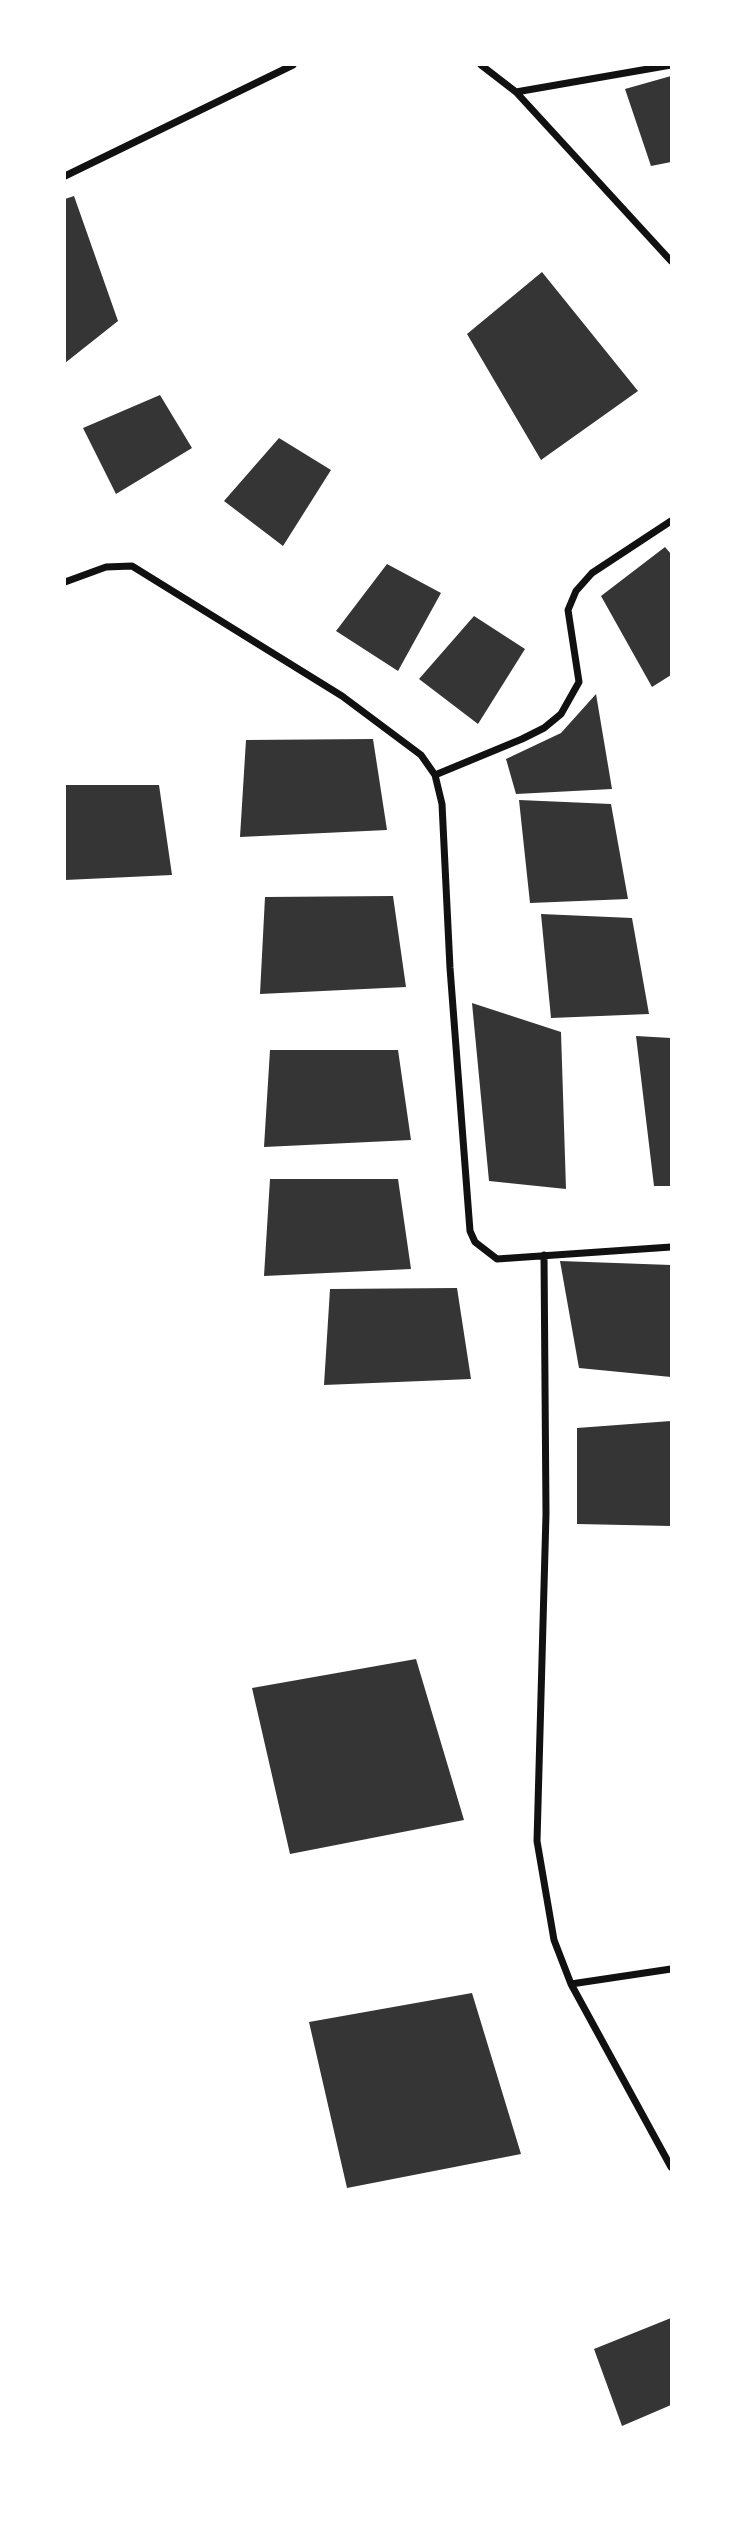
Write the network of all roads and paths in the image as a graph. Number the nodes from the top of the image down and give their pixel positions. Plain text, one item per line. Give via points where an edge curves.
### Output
1 (293, 65) edge
2 (481, 65) edge
3 (671, 65) edge
4 (516, 92) junction
5 (65, 176) edge
6 (671, 261) edge
7 (671, 521) edge
8 (65, 582) edge
9 (435, 775) junction
10 (671, 1247) edge
11 (544, 1255) junction
12 (671, 1969) edge
13 (571, 1984) junction
14 (671, 2167) edge

1 - 5 street
2 - 4 street
3 - 4 street
4 - 6 street
7 - 9 street via 592,573 576,591 568,610 579,682 561,714 522,740
8 - 9 street via 106,567 132,566 342,696 421,755
9 - 11 street via 442,804 470,1231 475,1242 497,1259
10 - 11 street
11 - 13 street via 545,1514 537,1842 554,1940
12 - 13 street
13 - 14 street

